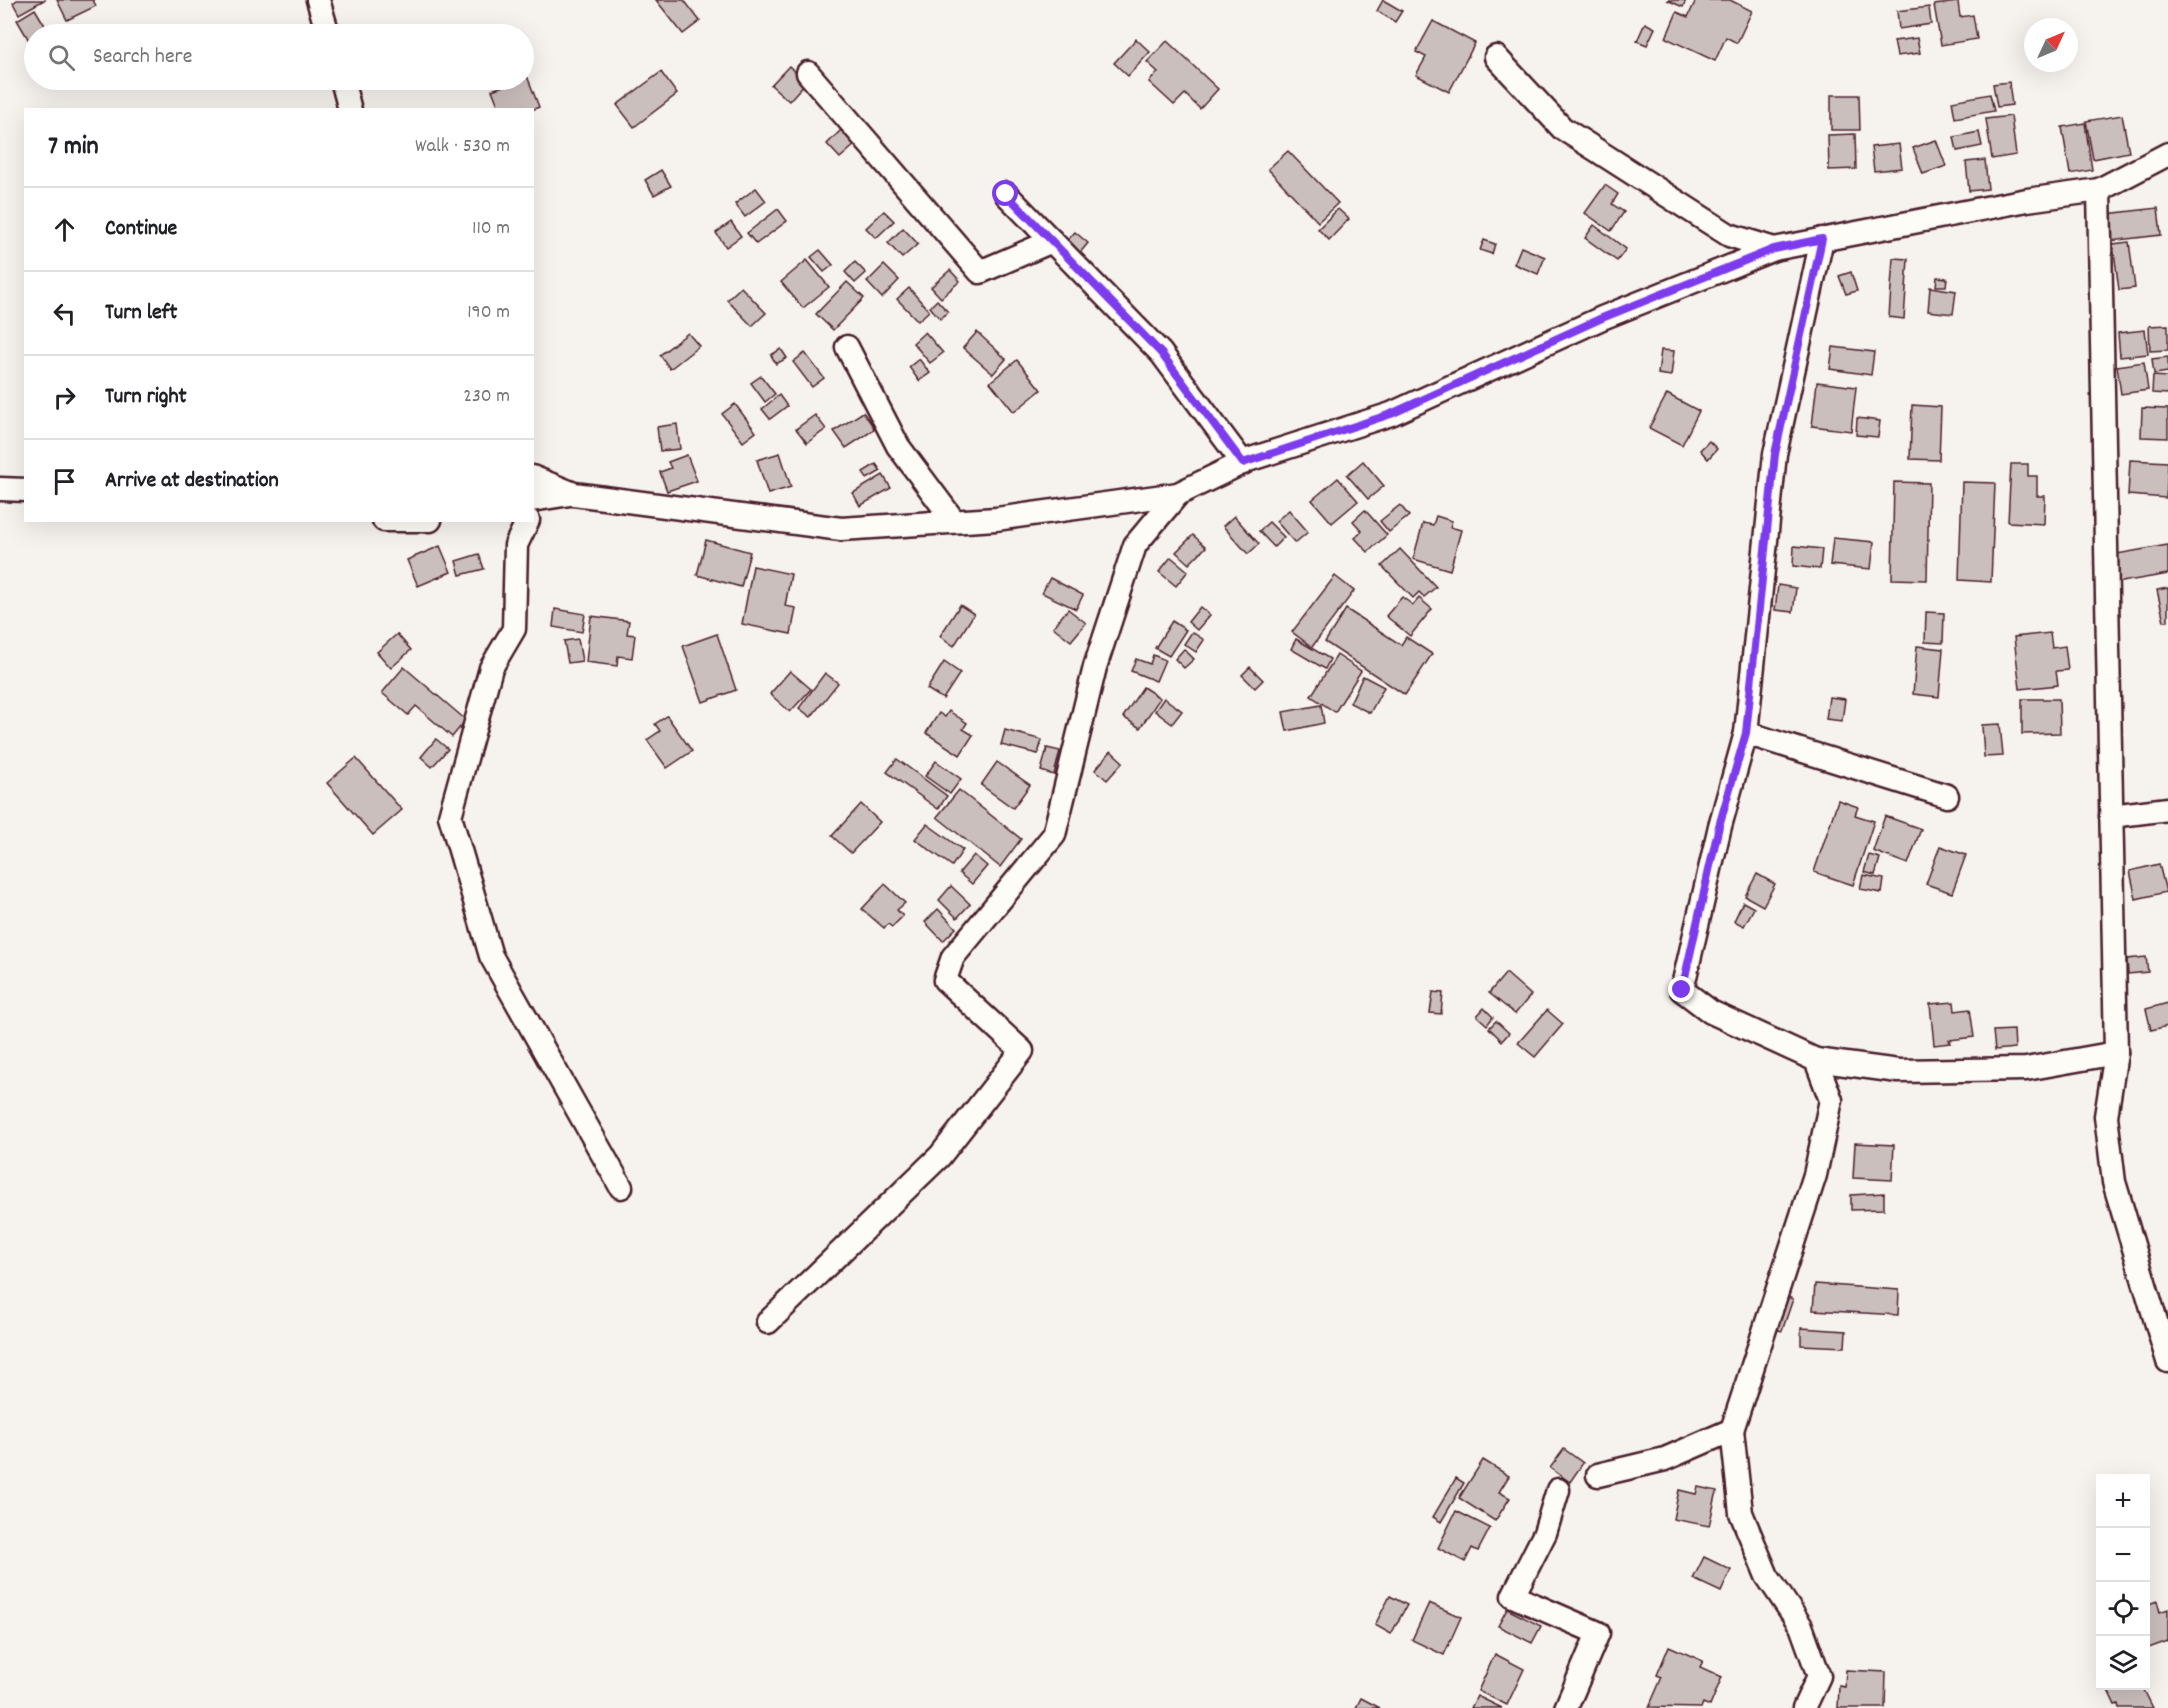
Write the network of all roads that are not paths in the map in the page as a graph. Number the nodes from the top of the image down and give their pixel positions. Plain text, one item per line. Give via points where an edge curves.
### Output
1 (318, 0) edge
2 (325, 24) edge
3 (1496, 57) dead end
4 (808, 73) dead end
5 (345, 90) edge
6 (349, 108) edge
7 (2168, 154) edge
8 (2099, 190) junction
9 (1006, 194) dead end
10 (1822, 239) junction
11 (1052, 241) junction
12 (1774, 249) junction
13 (847, 347) dead end
14 (1243, 463) junction
15 (534, 478) edge
16 (0, 489) edge
17 (24, 490) edge
18 (574, 494) junction
19 (1178, 494) junction
20 (535, 504) edge
21 (954, 521) junction
22 (527, 522) edge
23 (1746, 733) junction
24 (1947, 796) dead end
25 (2168, 809) edge
26 (2110, 816) junction
27 (2116, 1053) junction
28 (1816, 1060) junction
29 (621, 1187) dead end
30 (768, 1322) dead end
31 (2168, 1361) edge
32 (1732, 1430) junction
33 (1598, 1475) dead end
34 (1558, 1490) dead end
35 (1566, 1708) edge
36 (1804, 1708) edge

1 - 2 street
3 - 12 street via 1562,128 1729,235
4 - 11 street via 980,272
5 - 6 street
7 - 8 street
8 - 10 street
8 - 26 street
9 - 11 street
10 - 12 street
10 - 23 street via 1775,454
11 - 14 street via 1161,353
12 - 14 street via 1602,318 1391,414
13 - 21 street via 898,446
14 - 19 street
15 - 18 street
16 - 17 street
18 - 20 street
18 - 21 street via 841,529
19 - 21 street via 996,519
19 - 30 street via 1135,545 1095,667 1054,835 953,957 945,980 1022,1051 940,1156
22 - 29 street via 516,545 514,629 491,668 450,816 491,956
23 - 24 street
23 - 28 street via 1719,826 1682,990 1711,1012
25 - 26 street
26 - 27 street
27 - 28 street via 2026,1069 1898,1071
27 - 31 street via 2106,1116 2114,1182
28 - 32 street via 1832,1100 1815,1175
32 - 33 street via 1665,1459
32 - 36 street via 1742,1513 1767,1576 1801,1626 1819,1676
34 - 35 street via 1545,1533 1513,1596 1598,1633

